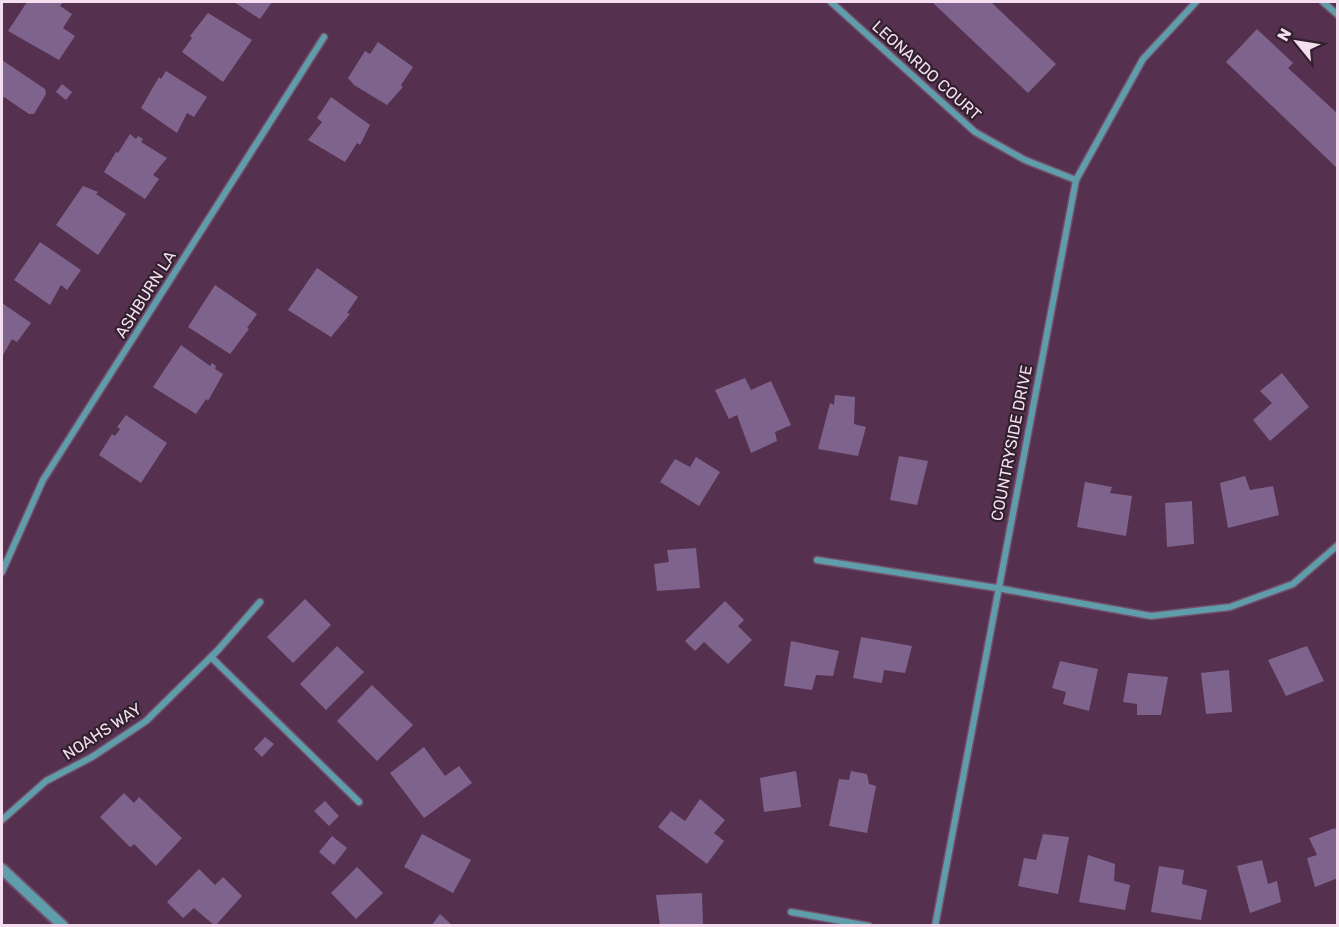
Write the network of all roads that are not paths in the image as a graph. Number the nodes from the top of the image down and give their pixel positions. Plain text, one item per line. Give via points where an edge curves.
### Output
1 (831, 2) edge
2 (1196, 2) edge
3 (1323, 2) edge
4 (1338, 15) edge
5 (324, 37) dead end
6 (1076, 180) junction
7 (1338, 545) edge
8 (817, 560) dead end
9 (2, 572) edge
10 (997, 588) junction
11 (260, 602) dead end
12 (211, 657) junction
13 (359, 802) dead end
14 (2, 820) edge
15 (2, 869) edge
16 (791, 912) dead end
17 (63, 926) edge
18 (869, 926) edge
19 (935, 926) edge

1 - 6 street, LEONARDO COURT via 975,132 1025,160
2 - 6 street, COUNTRYSIDE DRIVE via 1143,59
3 - 4 street
5 - 9 street, ASHBURN LA via 43,480
6 - 10 street, COUNTRYSIDE DRIVE
7 - 10 street via 1293,584 1230,607 1151,616
8 - 10 street
10 - 19 street, COUNTRYSIDE DRIVE
11 - 12 street, NOAHS WAY
12 - 13 street
12 - 14 street, NOAHS WAY via 146,721 93,757 46,781
15 - 17 street
16 - 18 street

